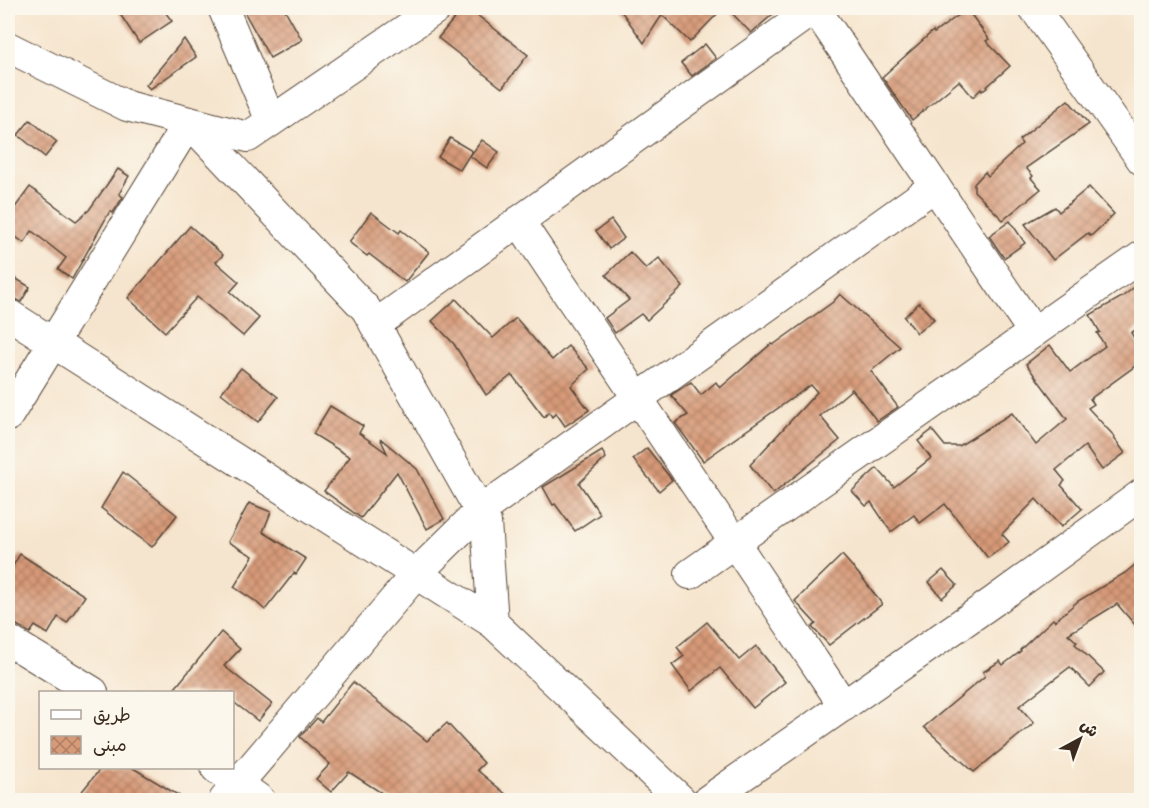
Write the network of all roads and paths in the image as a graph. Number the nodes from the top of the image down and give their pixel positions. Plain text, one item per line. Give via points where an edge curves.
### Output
1 (223, 8) edge
2 (437, 8) edge
3 (815, 8) edge
4 (1034, 8) edge
5 (8, 47) edge
6 (271, 121) junction
7 (189, 122) junction
8 (1142, 160) edge
9 (935, 186) junction
10 (519, 221) junction
11 (1142, 256) edge
12 (8, 314) edge
13 (375, 325) junction
14 (1034, 332) junction
15 (54, 342) junction
16 (638, 398) junction
17 (8, 416) edge
18 (1142, 494) edge
19 (480, 511) junction
20 (735, 543) junction
21 (416, 574) junction
22 (690, 574) dead end
23 (493, 623) junction
24 (8, 640) edge
25 (90, 691) edge
26 (844, 705) junction
27 (234, 788) edge
28 (681, 801) edge
29 (708, 801) edge

1 - 6 street
2 - 6 street
3 - 9 street
3 - 10 street
4 - 8 street
5 - 7 street via 127,106
6 - 7 street via 248,137
7 - 13 street via 366,309
7 - 15 street
9 - 14 street
9 - 16 street
10 - 13 street
10 - 16 street
11 - 14 street
12 - 15 street
13 - 19 street
14 - 20 street
15 - 17 street
15 - 21 street
16 - 19 street
16 - 20 street
18 - 26 street
19 - 21 street
19 - 23 street via 486,522
20 - 22 street
20 - 26 street
21 - 23 street
21 - 27 street
23 - 28 street
24 - 25 street
26 - 29 street

